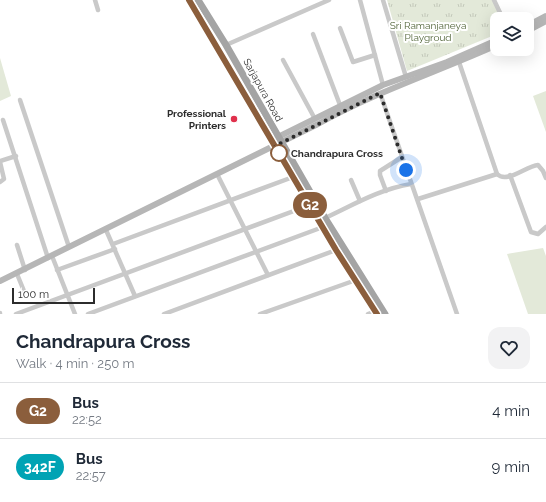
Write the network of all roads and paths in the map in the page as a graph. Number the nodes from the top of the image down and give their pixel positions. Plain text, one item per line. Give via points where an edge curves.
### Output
1 (95, 0) edge
2 (189, 0) edge
3 (198, 0) edge
4 (330, 0) edge
5 (360, 0) edge
6 (383, 0) edge
7 (494, 0) edge
8 (98, 10) dead end
9 (500, 12) edge
10 (546, 16) edge
11 (546, 21) edge
12 (534, 22) edge
13 (534, 27) edge
14 (340, 28) dead end
15 (313, 34) dead end
16 (490, 43) edge
17 (226, 45) junction
18 (490, 49) edge
19 (375, 55) junction
20 (283, 60) dead end
21 (459, 62) junction
22 (406, 77) junction
23 (383, 85) junction
24 (380, 93) junction
25 (20, 100) dead end
26 (340, 105) junction
27 (315, 119) junction
28 (3, 120) dead end
29 (276, 141) junction
30 (16, 156) junction
31 (402, 157) junction
32 (0, 161) edge
33 (217, 174) junction
34 (498, 174) junction
35 (510, 175) junction
36 (293, 177) junction
37 (546, 178) edge
38 (351, 180) dead end
39 (0, 182) edge
40 (410, 184) junction
41 (386, 191) junction
42 (418, 199) junction
43 (230, 201) junction
44 (360, 201) junction
45 (310, 205) junction
46 (325, 218) junction
47 (323, 227) junction
48 (546, 227) edge
49 (244, 229) junction
50 (106, 230) junction
51 (17, 245) dead end
52 (114, 246) junction
53 (70, 247) junction
54 (336, 250) junction
55 (255, 252) junction
56 (50, 257) junction
57 (25, 270) junction
58 (57, 270) junction
59 (125, 272) junction
60 (17, 274) junction
61 (268, 276) junction
62 (356, 280) junction
63 (0, 281) edge
64 (24, 291) dead end
65 (67, 296) junction
66 (135, 296) junction
67 (380, 312) edge
68 (16, 314) edge
69 (75, 314) edge
70 (88, 314) edge
71 (164, 314) edge
72 (260, 314) edge
73 (368, 314) edge
74 (457, 314) edge

1 - 8 street
2 - 29 main road, Sarjapura Road
3 - 17 main road, Sarjapura Road
4 - 17 street
5 - 19 street
6 - 22 street
7 - 9 street
10 - 12 main road
11 - 13 main road
14 - 19 street via 353,62
15 - 26 street
16 - 22 main road
17 - 29 main road, Sarjapura Road
18 - 21 main road
19 - 23 street
20 - 27 street
21 - 24 main road
21 - 34 street
22 - 23 main road
23 - 26 main road
24 - 29 main road
24 - 31 street
25 - 53 street
26 - 27 main road
27 - 29 main road
28 - 30 street
29 - 33 main road
29 - 36 main road, Sarjapura Road
29 - 46 main road, Sarjapura Road
30 - 32 street
30 - 56 street
31 - 40 street
31 - 41 street via 380,171
32 - 39 street via 4,179
33 - 43 street
33 - 50 main road
34 - 35 street via 503,177
34 - 42 street
35 - 37 street via 538,165
35 - 48 street via 531,232 538,234
36 - 43 street
36 - 45 main road, Sarjapura Road
38 - 44 street
40 - 41 street
40 - 42 street
41 - 44 street
42 - 74 street
43 - 49 street
43 - 52 street
44 - 46 street
45 - 47 main road, Sarjapura Road
45 - 49 street
46 - 67 main road, Sarjapura Road
47 - 54 main road, Sarjapura Road
47 - 55 street
49 - 55 street
49 - 59 street
50 - 52 street
50 - 53 main road
51 - 57 street
52 - 58 street
52 - 59 street
53 - 56 main road
54 - 61 street
54 - 62 main road, Sarjapura Road
55 - 61 street
55 - 66 street
56 - 57 main road
56 - 58 street
57 - 60 main road
58 - 65 street
59 - 65 street
59 - 66 street
60 - 63 main road
60 - 64 street
61 - 71 street
62 - 67 main road, Sarjapura Road
62 - 72 street
65 - 68 street
65 - 69 street
66 - 70 street
67 - 73 street

